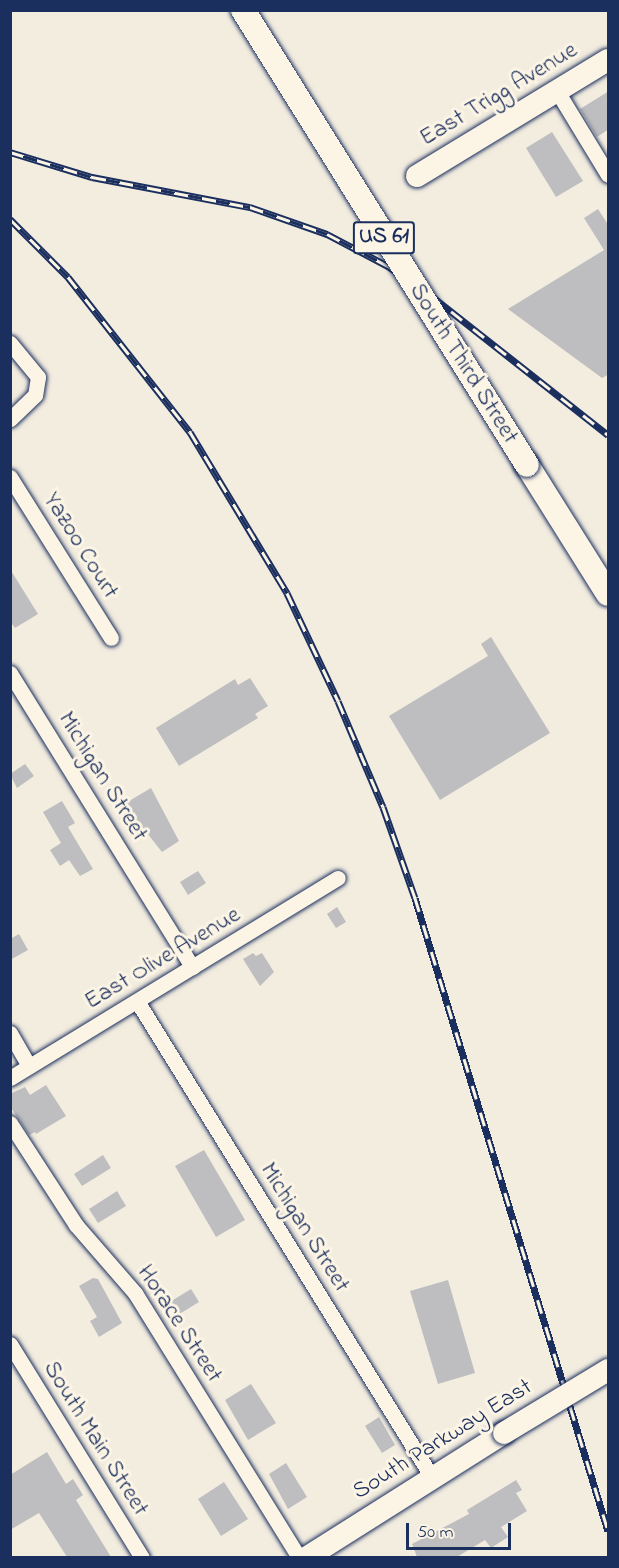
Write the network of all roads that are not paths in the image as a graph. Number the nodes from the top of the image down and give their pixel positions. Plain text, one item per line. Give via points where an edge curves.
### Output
1 (243, 10) edge
2 (609, 60) edge
3 (557, 91) junction
4 (609, 175) edge
5 (417, 176) dead end
6 (10, 343) edge
7 (10, 419) edge
8 (10, 477) edge
9 (609, 594) edge
10 (111, 638) dead end
11 (10, 673) edge
12 (338, 878) dead end
13 (192, 967) junction
14 (137, 1001) junction
15 (10, 1033) edge
16 (29, 1066) junction
17 (10, 1078) edge
18 (10, 1123) edge
19 (10, 1344) edge
20 (609, 1370) edge
21 (433, 1479) junction
22 (142, 1557) edge
23 (299, 1557) edge
24 (306, 1557) edge

1 - 9 main road, South Third Street / US 61, bridge
2 - 3 main road, East Trigg Avenue
3 - 4 street
3 - 5 main road, East Trigg Avenue
6 - 7 street via 38,376 34,394
8 - 10 street, Yazoo Court
11 - 13 street, Michigan Street
12 - 13 street, East Olive Avenue
13 - 14 street, East Olive Avenue
14 - 16 street, East Olive Avenue
14 - 21 street, Michigan Street
15 - 16 street
16 - 17 street, East Olive Avenue
18 - 23 street, Horace Street via 76,1226 135,1293
19 - 22 street, South Main Street
20 - 21 main road, South Parkway East, bridge
21 - 24 main road, South Parkway East

